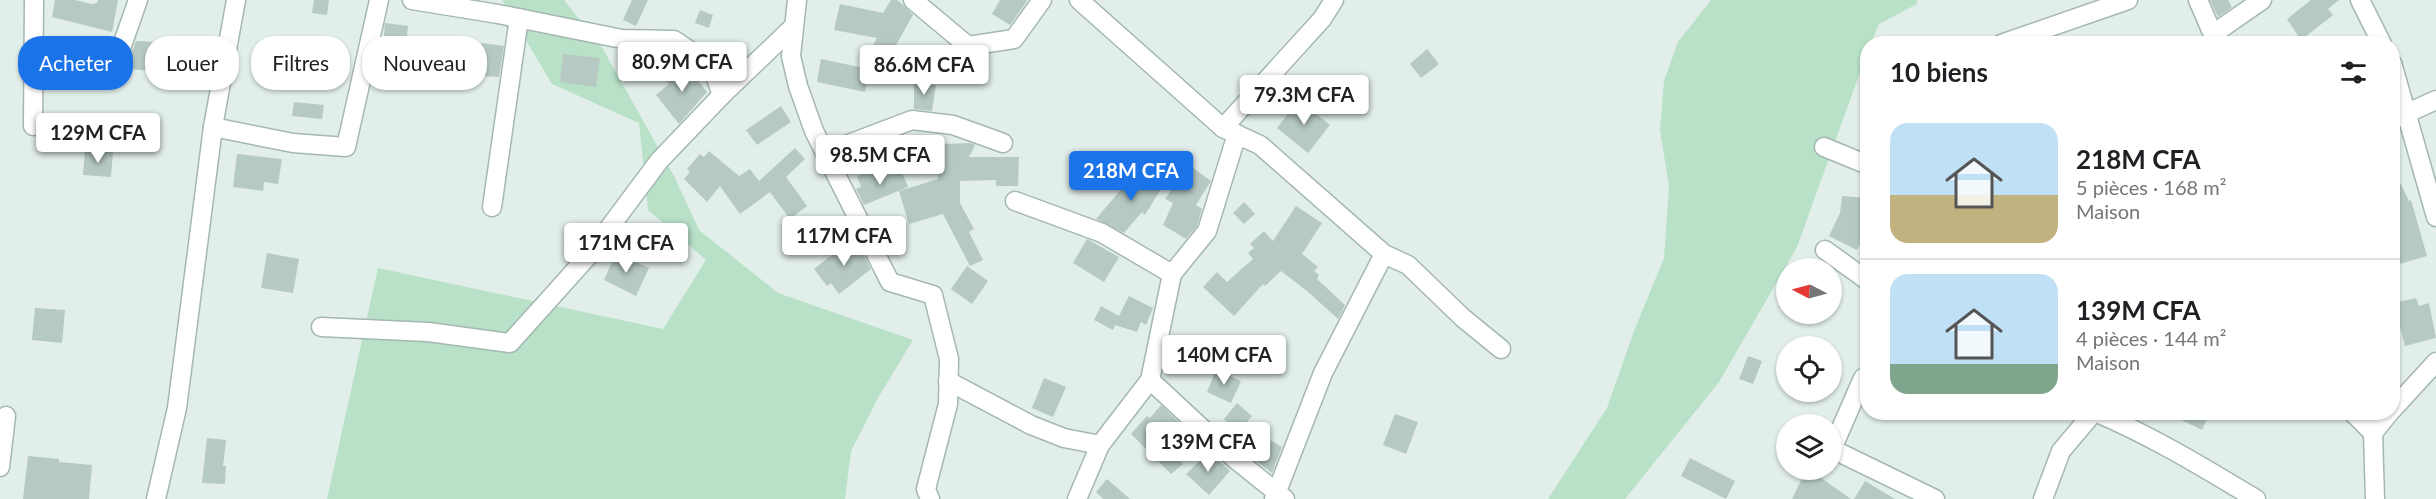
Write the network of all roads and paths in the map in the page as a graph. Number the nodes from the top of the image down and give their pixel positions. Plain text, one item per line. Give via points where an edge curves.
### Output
1 (34, 0) edge
2 (138, 0) edge
3 (236, 0) edge
4 (379, 0) edge
5 (412, 0) edge
6 (797, 0) edge
7 (913, 0) edge
8 (1042, 0) edge
9 (1079, 0) edge
10 (1334, 0) edge
11 (2128, 0) edge
12 (2198, 0) edge
13 (2262, 0) edge
14 (2360, 0) edge
15 (519, 18) junction
16 (792, 28) junction
17 (125, 36) edge
18 (2024, 36) edge
19 (2214, 36) edge
20 (2219, 36) edge
21 (2378, 36) edge
22 (722, 95) junction
23 (2436, 100) edge
24 (2400, 116) edge
25 (2400, 119) edge
26 (33, 126) dead end
27 (213, 127) junction
28 (1230, 130) junction
29 (1003, 143) dead end
30 (1824, 147) dead end
31 (825, 153) junction
32 (1860, 162) edge
33 (1015, 201) dead end
34 (492, 207) dead end
35 (2436, 217) edge
36 (1825, 250) dead end
37 (1384, 254) junction
38 (1172, 274) junction
39 (1860, 275) edge
40 (321, 327) dead end
41 (1501, 349) dead end
42 (2436, 363) edge
43 (1150, 380) junction
44 (948, 381) junction
45 (1860, 385) edge
46 (2400, 401) edge
47 (6, 416) dead end
48 (2088, 420) edge
49 (2113, 420) edge
50 (2360, 420) edge
51 (2384, 420) edge
52 (1842, 426) edge
53 (2373, 433) junction
54 (1100, 445) junction
55 (1842, 454) edge
56 (0, 467) edge
57 (1279, 497) edge
58 (156, 499) edge
59 (930, 499) edge
60 (1077, 499) edge
61 (1935, 499) edge
62 (2043, 499) edge
63 (2256, 499) edge
64 (2375, 499) edge

1 - 26 street
2 - 17 street
3 - 27 street
4 - 27 street via 346,147 293,143
5 - 15 street
6 - 16 street
7 - 8 street via 968,46 1014,39
9 - 28 street
10 - 28 street
11 - 18 street
12 - 19 street
13 - 20 street
14 - 21 street
15 - 22 street via 622,39 674,40 711,65
15 - 34 street
16 - 22 street
16 - 31 street via 791,56 798,86
22 - 40 street via 659,161 589,255 510,343 428,332
23 - 24 street
25 - 35 street
27 - 58 street via 177,408
28 - 37 street via 1260,145
28 - 38 street via 1207,231
29 - 31 street via 953,125 912,120
30 - 32 street
31 - 44 street via 890,282 933,295 949,359
33 - 38 street via 1102,233
36 - 39 street
37 - 41 street via 1408,265
37 - 57 street via 1323,373
38 - 43 street
42 - 46 street
43 - 54 street
43 - 57 street
44 - 54 street via 1031,425 1064,438
44 - 59 street via 948,404 926,489
45 - 52 street
47 - 56 street
48 - 62 street via 2061,451
49 - 63 street
50 - 53 street
51 - 53 street
53 - 64 street
54 - 60 street
55 - 61 street

